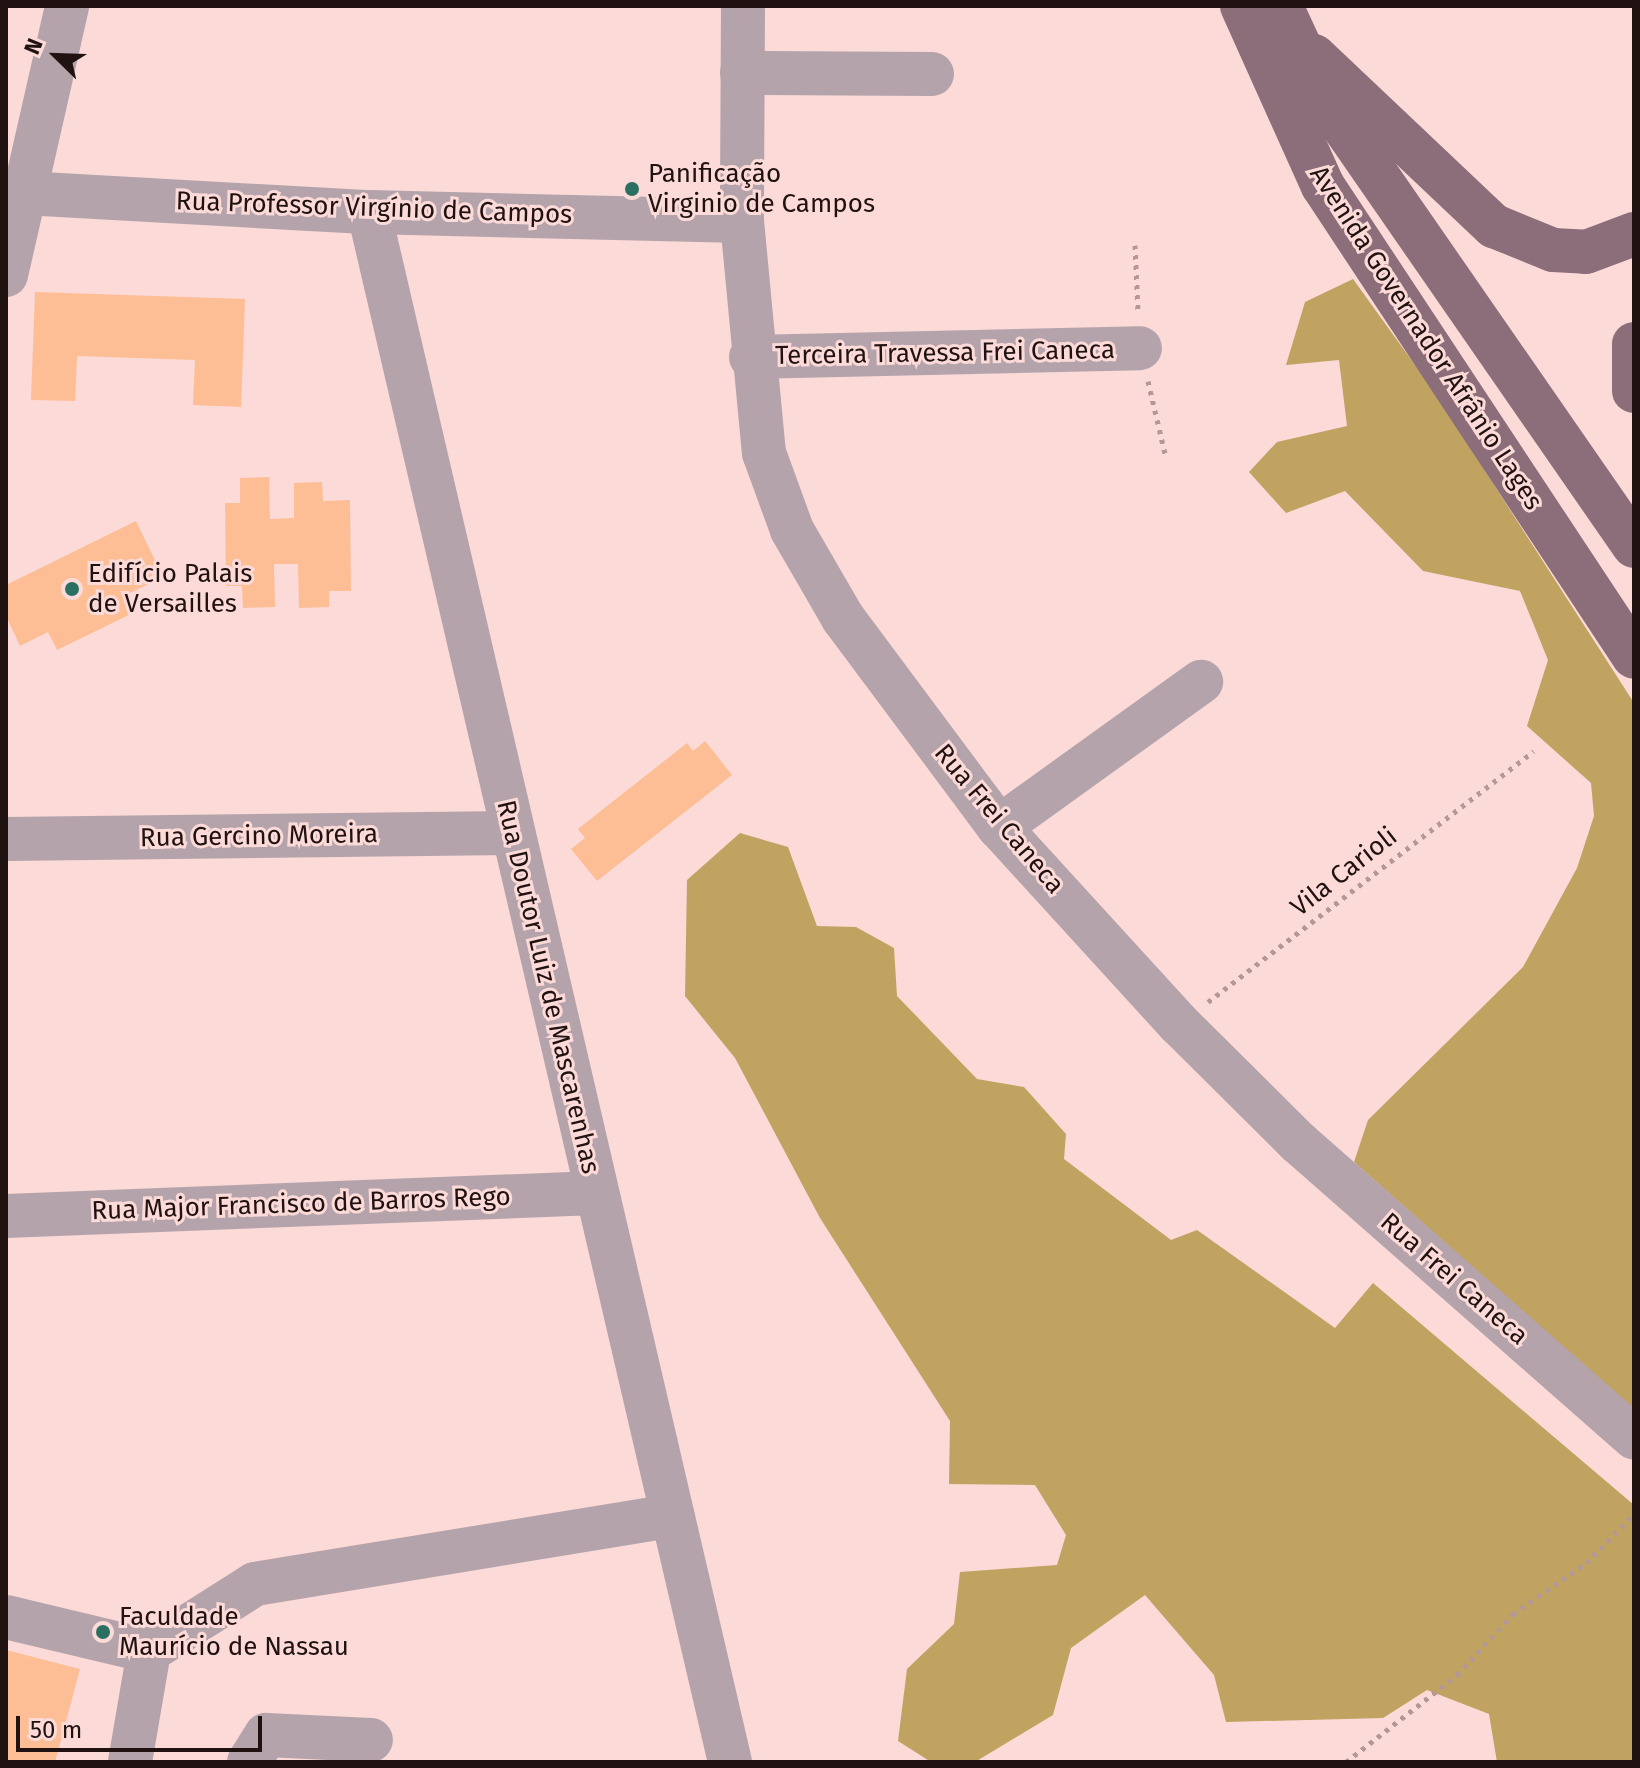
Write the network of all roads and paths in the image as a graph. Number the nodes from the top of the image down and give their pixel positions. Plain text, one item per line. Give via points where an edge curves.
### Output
1 (67, 6) edge
2 (743, 6) edge
3 (1214, 6) edge
4 (1242, 6) edge
5 (1285, 20) edge
6 (742, 73) junction
7 (932, 74) dead end
8 (1323, 186) junction
9 (16, 192) edge
10 (369, 212) junction
11 (742, 221) junction
12 (1634, 234) edge
13 (6, 275) edge
14 (1634, 344) edge
15 (1140, 348) dead end
16 (751, 357) junction
17 (1634, 391) edge
18 (1634, 546) edge
19 (1634, 657) edge
20 (1201, 682) dead end
21 (1534, 751) dead end
22 (999, 827) junction
23 (512, 833) junction
24 (6, 839) edge
25 (1179, 1024) junction
26 (596, 1193) junction
27 (6, 1216) edge
28 (1634, 1437) edge
29 (1634, 1514) edge
30 (672, 1516) junction
31 (6, 1617) edge
32 (149, 1651) junction
33 (371, 1740) dead end
34 (130, 1762) edge
35 (249, 1762) edge
36 (730, 1762) edge
37 (1346, 1762) edge

1 - 9 street
2 - 6 street, Rua Frei Caneca
3 - 8 main road via 1233,54
4 - 8 main road, Avenida Governador Afrânio Lages
5 - 12 main road via 1494,226 1553,250 1586,252
5 - 18 main road, Avenida Governador Afrânio Lages via 1332,109
6 - 7 street
6 - 11 street, Rua Frei Caneca
8 - 19 main road, Avenida Governador Afrânio Lages
9 - 10 street, Rua Professor Virgínio de Campos
9 - 13 street
10 - 11 street, Rua Professor Virgínio de Campos
10 - 23 street, Rua Doutor Luiz de Mascarenhas
11 - 16 street, Rua Frei Caneca
14 - 17 main road
15 - 16 street, Terceira Travessa Frei Caneca
16 - 22 street, Rua Frei Caneca via 764,453 792,530 843,618
20 - 22 street
21 - 25 path, Vila Carioli
22 - 25 street, Rua Frei Caneca
23 - 24 street, Rua Gercino Moreira
23 - 26 street, Rua Doutor Luiz de Mascarenhas
25 - 28 street, Rua Frei Caneca via 1299,1143
26 - 27 street, Rua Major Francisco de Barros Rego
26 - 30 street, Rua Doutor Luiz de Mascarenhas
29 - 37 path via 1586,1563 1513,1614 1457,1675
30 - 32 street via 255,1584
30 - 36 street, Rua Doutor Luiz de Mascarenhas
31 - 32 street
32 - 34 street
33 - 35 street via 266,1735

